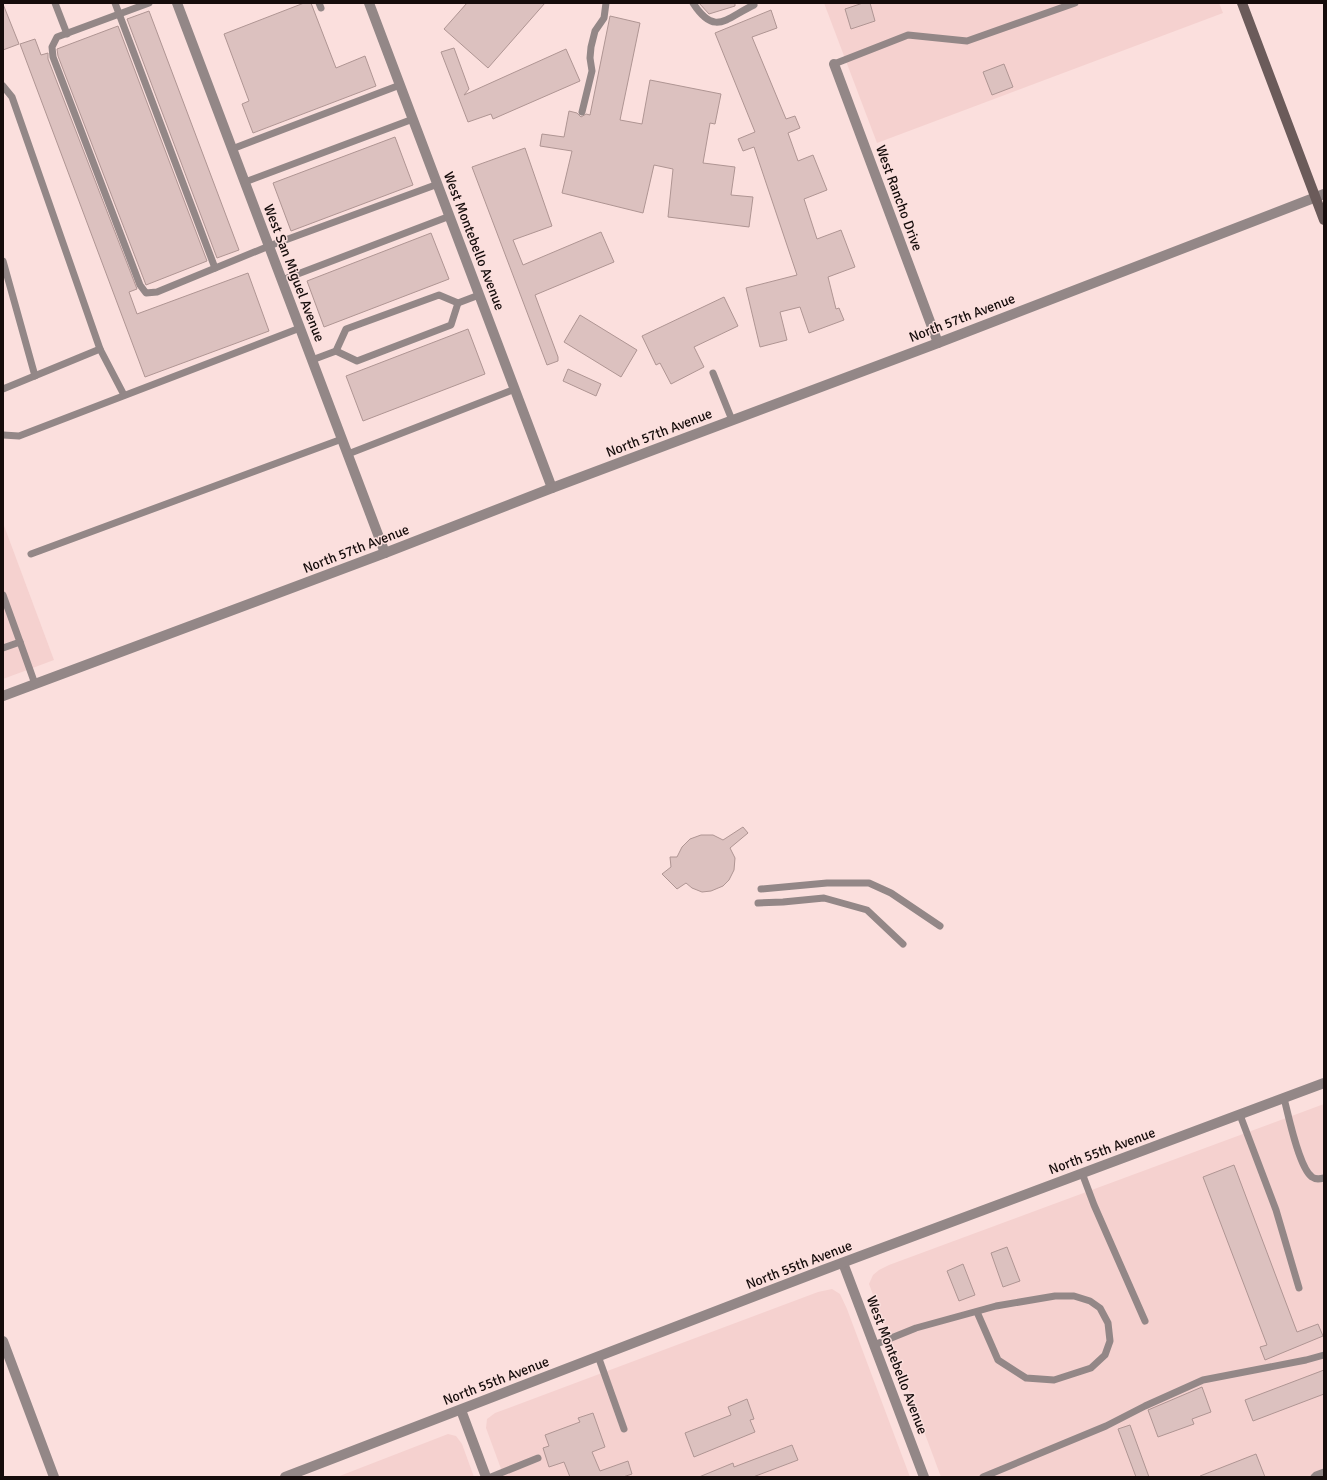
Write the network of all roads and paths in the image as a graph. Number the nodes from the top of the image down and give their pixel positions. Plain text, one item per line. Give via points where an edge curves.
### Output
1 (55, 3) edge
2 (115, 3) edge
3 (149, 3) edge
4 (177, 3) edge
5 (369, 3) edge
6 (606, 3) edge
7 (693, 3) edge
8 (1075, 3) edge
9 (1242, 3) edge
10 (754, 5) dead end
11 (119, 14) junction
12 (67, 34) junction
13 (834, 64) joint
14 (400, 85) junction
15 (3, 86) edge
16 (582, 112) dead end
17 (413, 119) junction
18 (232, 149) junction
19 (245, 182) junction
20 (438, 184) junction
21 (1320, 196) edge
22 (450, 216) junction
23 (1324, 220) edge
24 (269, 246) junction
25 (3, 261) edge
26 (215, 268) junction
27 (282, 280) junction
28 (479, 295) junction
29 (458, 303) junction
30 (300, 328) junction
31 (938, 343) junction
32 (100, 349) junction
33 (336, 351) junction
34 (312, 360) junction
35 (713, 373) dead end
36 (35, 376) junction
37 (515, 388) junction
38 (3, 389) edge
39 (124, 395) junction
40 (732, 420) junction
41 (3, 435) edge
42 (342, 439) junction
43 (348, 454) junction
44 (552, 488) junction
45 (385, 553) junction
46 (31, 554) dead end
47 (3, 596) edge
48 (20, 642) junction
49 (3, 648) edge
50 (36, 684) junction
51 (3, 696) edge
52 (762, 889) dead end
53 (758, 903) dead end
54 (940, 926) dead end
55 (903, 944) dead end
56 (1324, 1083) edge
57 (1284, 1098) junction
58 (1240, 1114) junction
59 (1082, 1173) junction
60 (1324, 1178) edge
61 (843, 1263) junction
62 (1299, 1288) dead end
63 (977, 1312) junction
64 (1145, 1321) dead end
65 (3, 1341) edge
66 (874, 1345) junction
67 (1324, 1355) edge
68 (598, 1356) junction
69 (460, 1410) junction
70 (624, 1429) dead end
71 (538, 1458) dead end
72 (1324, 1472) edge
73 (992, 1476) edge
74 (54, 1477) edge
75 (285, 1477) edge
76 (486, 1477) edge
77 (491, 1477) edge
78 (924, 1477) edge
79 (984, 1477) edge
80 (1314, 1477) edge

1 - 12 lane
2 - 11 lane
3 - 11 lane
4 - 18 street, West San Miguel Avenue
5 - 14 street, West Montebello Avenue
6 - 16 lane via 604,18 595,31 591,47 592,71
7 - 10 lane via 700,15 715,23 735,16
8 - 13 lane via 967,41 908,35
9 - 21 main road
11 - 12 lane
11 - 26 lane
12 - 26 lane via 57,37 52,47 53,57 140,286 146,293 157,292
13 - 31 street, West Rancho Drive
14 - 17 street, West Montebello Avenue
14 - 18 lane
15 - 32 lane via 12,97
17 - 19 lane
17 - 20 street, West Montebello Avenue
18 - 19 street, West San Miguel Avenue
19 - 24 street, West San Miguel Avenue
20 - 22 street, West Montebello Avenue
20 - 24 lane
21 - 23 main road
21 - 31 street, North 57th Avenue
22 - 27 lane
22 - 28 street, West Montebello Avenue
24 - 26 lane
24 - 27 street, West San Miguel Avenue
25 - 36 lane
27 - 30 street, West San Miguel Avenue
28 - 29 lane
28 - 37 street, West Montebello Avenue
29 - 33 lane via 439,295 346,329
29 - 33 lane via 451,325 357,361
30 - 34 street, West San Miguel Avenue
30 - 39 lane
31 - 40 street, North 57th Avenue
32 - 36 lane
32 - 39 lane
33 - 34 lane
34 - 42 street, West San Miguel Avenue
35 - 40 lane
36 - 38 lane
37 - 43 lane
37 - 44 street, West Montebello Avenue
39 - 41 lane via 19,436
40 - 44 street, North 57th Avenue
42 - 43 street, West San Miguel Avenue
42 - 46 lane
43 - 45 street, West San Miguel Avenue
44 - 45 street, North 57th Avenue
45 - 50 street, North 57th Avenue
47 - 48 lane
48 - 49 lane
48 - 50 lane
50 - 51 street, North 57th Avenue
52 - 54 lane via 827,883 869,883 891,893
53 - 55 lane via 824,898 853,906 867,910
56 - 57 street, North 55th Avenue
57 - 58 street, North 55th Avenue
57 - 60 lane via 1305,1168 1312,1178
58 - 59 street, North 55th Avenue
58 - 62 lane via 1276,1210
59 - 61 street, North 55th Avenue
59 - 64 lane
61 - 66 street, West Montebello Avenue
61 - 68 street, North 55th Avenue
63 - 63 lane via 996,1306 1055,1296 1074,1296 1090,1300 1100,1308 1108,1323 1110,1341 1105,1355 1091,1368 1054,1380 1026,1378 998,1360
63 - 66 lane via 916,1328
65 - 74 street
66 - 78 street, West Montebello Avenue
67 - 73 lane via 1203,1380
68 - 69 street, North 55th Avenue
68 - 70 lane
69 - 75 street, North 55th Avenue
69 - 76 street
71 - 77 lane
72 - 80 lane
73 - 79 lane

